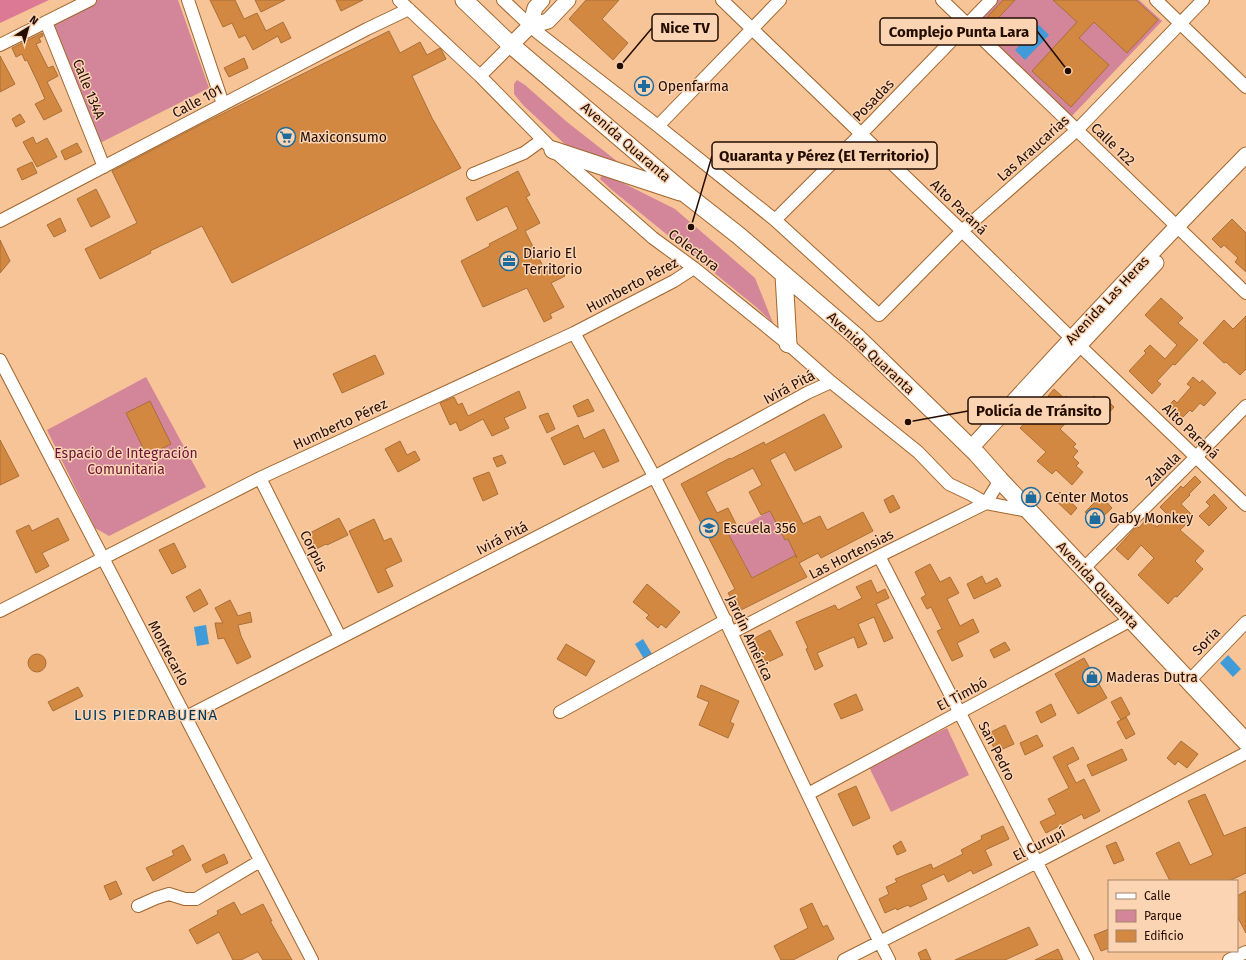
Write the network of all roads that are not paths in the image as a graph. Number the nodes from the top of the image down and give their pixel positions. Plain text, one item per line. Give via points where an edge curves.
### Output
1 (90, 0) edge
2 (188, 0) edge
3 (399, 0) edge
4 (464, 0) edge
5 (503, 0) edge
6 (542, 0) edge
7 (568, 0) edge
8 (722, 0) edge
9 (780, 0) edge
10 (942, 0) edge
11 (991, 0) edge
12 (1156, 0) edge
13 (1203, 0) edge
14 (409, 10) junction
15 (46, 22) junction
16 (1180, 23) junction
17 (967, 24) junction
18 (530, 26) junction
19 (752, 29) junction
20 (0, 45) edge
21 (511, 45) junction
22 (480, 76) junction
23 (1246, 87) edge
24 (223, 104) junction
25 (658, 126) junction
26 (1077, 130) junction
27 (861, 134) junction
28 (548, 145) junction
29 (1246, 155) edge
30 (104, 167) junction
31 (1246, 169) edge
32 (473, 174) dead end
33 (687, 195) junction
34 (775, 220) junction
35 (0, 221) edge
36 (1180, 229) junction
37 (962, 231) junction
38 (694, 268) junction
39 (784, 275) junction
40 (1246, 293) edge
41 (574, 333) junction
42 (1075, 342) junction
43 (788, 344) junction
44 (1, 365) edge
45 (831, 382) junction
46 (1246, 406) edge
47 (974, 451) junction
48 (1196, 457) junction
49 (654, 477) junction
50 (260, 478) junction
51 (1000, 480) junction
52 (986, 503) junction
53 (1246, 505) edge
54 (1028, 511) junction
55 (879, 556) junction
56 (103, 558) junction
57 (1083, 569) junction
58 (0, 611) edge
59 (726, 620) junction
60 (1131, 620) junction
61 (1246, 622) edge
62 (731, 633) junction
63 (340, 637) junction
64 (1189, 681) junction
65 (560, 712) dead end
66 (960, 712) junction
67 (186, 716) junction
68 (1246, 742) edge
69 (1246, 753) edge
70 (808, 794) junction
71 (260, 861) junction
72 (1037, 862) junction
73 (138, 906) dead end
74 (880, 942) junction
75 (1246, 952) edge
76 (312, 960) edge
77 (844, 960) edge
78 (889, 960) edge
79 (1087, 960) edge
80 (1229, 960) edge

1 - 15 street
2 - 24 street
3 - 14 street, Colectora
4 - 21 highway, Avenida Quaranta
5 - 18 street
6 - 18 main road via 534,8
7 - 18 main road via 548,21
8 - 19 street, Alto Paraná
9 - 19 street
10 - 17 street, Calle 122
11 - 17 street, Posadas
12 - 16 street
13 - 16 street, Las Araucarias
14 - 22 street, Colectora
14 - 24 street, Calle 101
15 - 20 street
15 - 30 street, Calle 134A
16 - 23 street
16 - 26 street, Las Araucarias
17 - 26 street, Calle 122
17 - 27 street, Posadas
18 - 21 main road
18 - 25 street
19 - 25 street
19 - 27 street, Alto Paraná
21 - 22 street
21 - 33 highway, Avenida Quaranta
22 - 28 street, Colectora
24 - 30 street, Calle 101
25 - 34 street
26 - 36 street, Calle 122
26 - 37 street, Las Araucarias
27 - 34 street, Posadas
27 - 37 street, Alto Paraná
28 - 32 street
28 - 33 highway
28 - 38 street, Colectora via 654,238
29 - 36 main road, Avenida Las Heras
30 - 35 street, Calle 101
31 - 36 main road, Avenida Las Heras
33 - 39 highway, Avenida Quaranta
34 - 37 street, Las Araucarias via 880,315
36 - 40 street, Calle 122
36 - 42 main road, Avenida Las Heras
37 - 42 street, Alto Paraná
38 - 41 street, Humberto Pérez
38 - 43 street, Colectora
39 - 43 highway
39 - 47 highway, Avenida Quaranta via 858,338
41 - 49 street, Jardín América
41 - 50 street, Humberto Pérez
42 - 47 main road, Avenida Las Heras
42 - 48 street, Alto Paraná
43 - 45 street, Colectora
44 - 56 street, Montecarlo
45 - 49 street, Ivirá Pitá
45 - 52 street, Colectora via 918,452 949,484
46 - 48 street, Zabala
47 - 51 highway, Avenida Quaranta
48 - 53 street, Alto Paraná
48 - 57 street, Zabala
49 - 59 street, Jardín América
49 - 63 street, Ivirá Pitá
50 - 56 street, Humberto Pérez
50 - 63 street, Corpus
51 - 52 street
51 - 54 highway, Avenida Quaranta
52 - 54 street
52 - 55 street, Las Hortensias
54 - 57 highway, Avenida Quaranta
55 - 62 street, Las Hortensias
55 - 66 street, San Pedro
56 - 58 street, Humberto Pérez
56 - 67 street, Montecarlo
57 - 60 highway, Avenida Quaranta
59 - 62 street, Jardín América
59 - 65 street
60 - 64 highway, Avenida Quaranta
60 - 66 street, El Timbó
61 - 64 street, Soria
62 - 70 street, Jardín América
63 - 67 street, Ivirá Pitá
64 - 68 highway, Avenida Quaranta
66 - 70 street, El Timbó
66 - 72 street, San Pedro
67 - 71 street, Montecarlo
69 - 72 street, El Curupí
70 - 74 street, Jardín América
71 - 73 street via 196,899 185,899 169,894
71 - 76 street, Montecarlo
72 - 74 street, El Curupí
72 - 79 street, San Pedro
74 - 77 street, El Curupí
74 - 78 street, Jardín América
75 - 80 street

